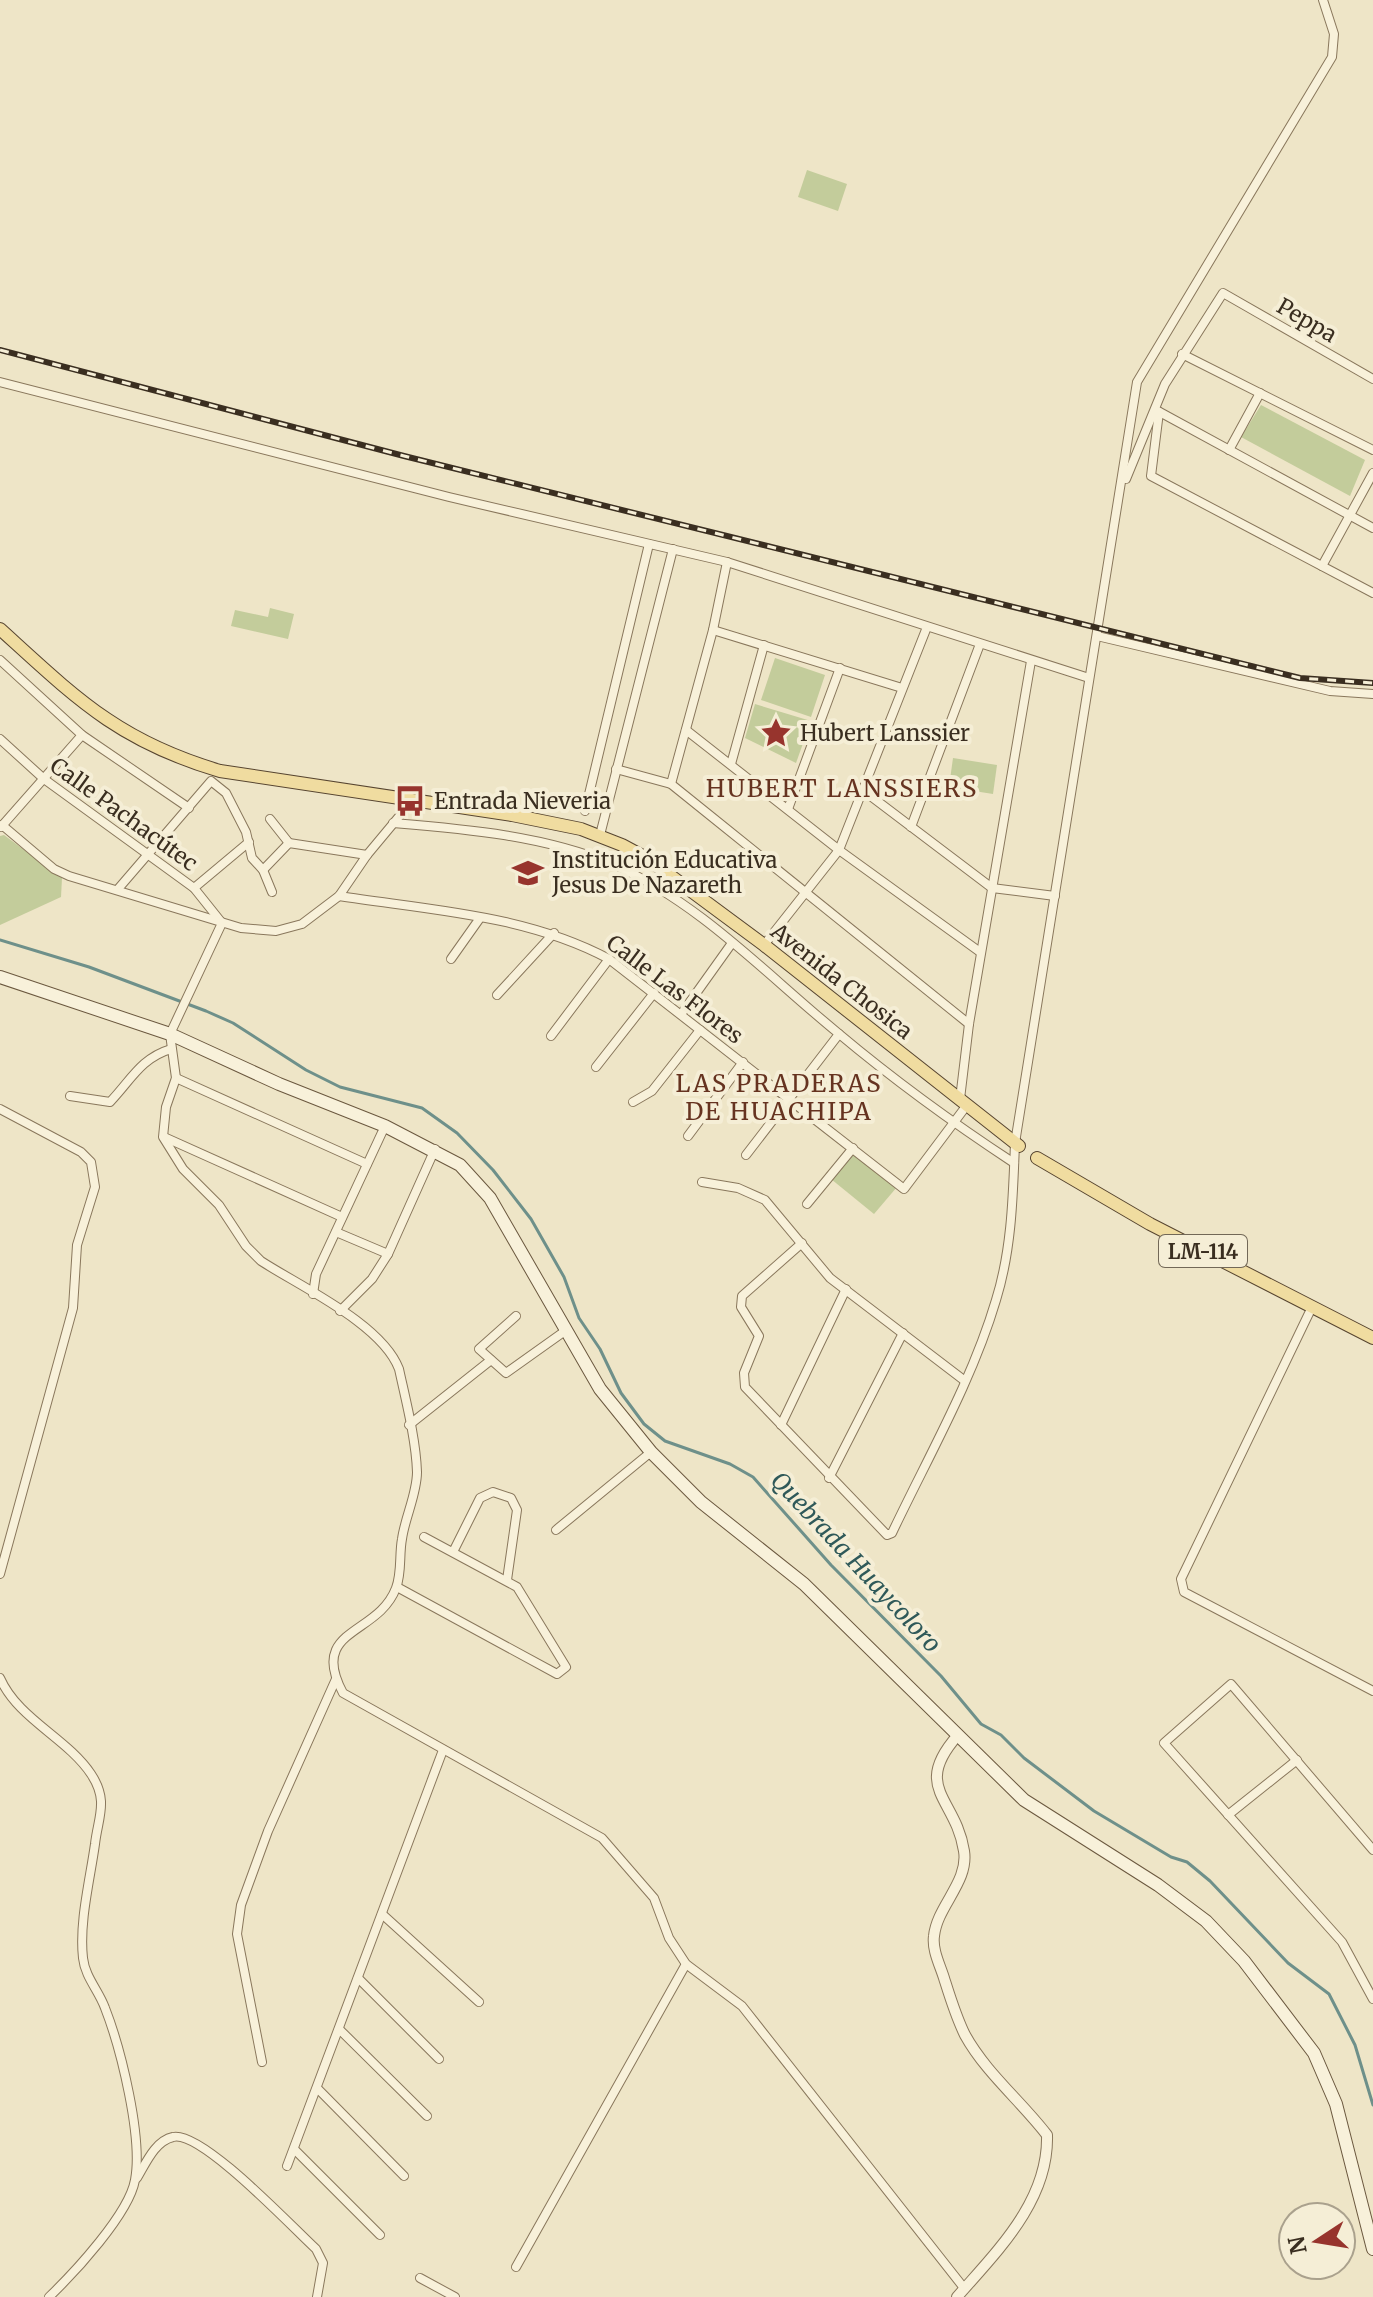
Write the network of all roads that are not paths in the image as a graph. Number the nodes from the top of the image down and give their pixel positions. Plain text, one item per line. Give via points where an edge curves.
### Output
1 (1323, 0) edge
2 (1182, 354) junction
3 (1373, 379) edge
4 (0, 382) edge
5 (1260, 393) junction
6 (1157, 411) junction
7 (1229, 450) junction
8 (1373, 450) edge
9 (1373, 473) edge
10 (1121, 491) junction
11 (1350, 515) junction
12 (1373, 528) edge
13 (649, 544) junction
14 (673, 549) junction
15 (727, 562) junction
16 (1322, 566) junction
17 (1373, 593) edge
18 (927, 627) junction
19 (0, 629) edge
20 (713, 630) junction
21 (1097, 636) junction
22 (980, 644) junction
23 (764, 645) junction
24 (0, 660) edge
25 (1031, 661) junction
26 (840, 668) junction
27 (1089, 678) junction
28 (902, 688) junction
29 (1373, 694) edge
30 (686, 730) junction
31 (82, 735) junction
32 (0, 739) edge
33 (731, 764) junction
34 (616, 769) junction
35 (44, 779) junction
36 (671, 784) junction
37 (864, 791) junction
38 (412, 801) junction
39 (189, 808) junction
40 (788, 809) junction
41 (585, 811) dead end
42 (270, 819) dead end
43 (393, 823) junction
44 (1, 826) edge
45 (911, 827) junction
46 (600, 835) junction
47 (249, 842) junction
48 (289, 843) junction
49 (839, 850) junction
50 (367, 855) junction
51 (150, 856) junction
52 (263, 870) junction
53 (194, 888) junction
54 (992, 888) junction
55 (118, 889) junction
56 (272, 892) dead end
57 (805, 895) junction
58 (339, 896) junction
59 (1055, 896) junction
60 (480, 918) junction
61 (222, 923) junction
62 (554, 933) junction
63 (732, 943) junction
64 (764, 945) junction
65 (980, 952) junction
66 (451, 959) dead end
67 (609, 959) junction
68 (0, 977) edge
69 (654, 993) junction
70 (497, 995) dead end
71 (682, 1013) junction
72 (969, 1024) junction
73 (700, 1030) junction
74 (170, 1034) junction
75 (839, 1034) junction
76 (551, 1036) dead end
77 (171, 1049) junction
78 (743, 1062) junction
79 (596, 1067) dead end
80 (176, 1078) junction
81 (70, 1096) dead end
82 (789, 1098) junction
83 (633, 1102) dead end
84 (964, 1102) junction
85 (0, 1109) edge
86 (953, 1124) junction
87 (385, 1126) junction
88 (688, 1136) dead end
89 (163, 1137) junction
90 (1017, 1144) junction
91 (853, 1148) junction
92 (435, 1149) junction
93 (746, 1155) dead end
94 (1014, 1163) junction
95 (367, 1164) junction
96 (702, 1182) dead end
97 (807, 1204) dead end
98 (342, 1217) junction
99 (336, 1232) junction
100 (802, 1243) junction
101 (388, 1254) junction
102 (846, 1289) junction
103 (313, 1294) junction
104 (1312, 1307) junction
105 (340, 1311) junction
106 (516, 1316) dead end
107 (565, 1331) junction
108 (903, 1333) junction
109 (1373, 1338) edge
110 (491, 1360) junction
111 (965, 1381) junction
112 (409, 1425) junction
113 (781, 1425) junction
114 (651, 1452) junction
115 (829, 1478) junction
116 (556, 1530) dead end
117 (424, 1537) dead end
118 (453, 1552) junction
119 (0, 1574) edge
120 (507, 1580) junction
121 (397, 1587) junction
122 (0, 1678) edge
123 (336, 1679) junction
124 (1373, 1691) edge
125 (958, 1735) junction
126 (443, 1750) junction
127 (1297, 1760) junction
128 (1228, 1815) junction
129 (1373, 1850) edge
130 (382, 1914) junction
131 (686, 1964) junction
132 (1373, 1971) edge
133 (1363, 1976) junction
134 (358, 1978) junction
135 (1373, 1999) edge
136 (479, 2002) dead end
137 (339, 2029) junction
138 (439, 2059) dead end
139 (262, 2062) dead end
140 (317, 2088) junction
141 (427, 2116) dead end
142 (294, 2149) junction
143 (287, 2166) dead end
144 (404, 2176) dead end
145 (135, 2182) junction
146 (380, 2235) dead end
147 (1373, 2249) edge
148 (516, 2267) dead end
149 (420, 2278) dead end
150 (961, 2293) edge
151 (49, 2297) edge
152 (317, 2297) edge
153 (455, 2297) edge

1 - 10 street via 1335,41 1332,57 1137,382
2 - 3 street, Peppa via 1223,293
2 - 5 street
2 - 6 street
4 - 13 street
5 - 7 street
5 - 8 street
6 - 7 street
6 - 10 street
6 - 16 street via 1151,476
7 - 11 street
9 - 11 street
10 - 21 street
11 - 12 street
11 - 16 street
13 - 14 street
13 - 41 street
14 - 15 street
14 - 34 street
15 - 18 street
15 - 20 street
16 - 17 street
18 - 22 street
18 - 28 street
19 - 38 main road, Avenida Chosica / LM-114 via 79,701 130,737 176,758 220,771
20 - 23 street
20 - 30 street
21 - 27 street
21 - 29 street via 1330,691
22 - 25 street
22 - 45 street
23 - 26 street
23 - 33 street
24 - 31 street
25 - 27 street
25 - 54 street
26 - 28 street
26 - 40 street
27 - 59 street
28 - 37 street
30 - 33 street
30 - 36 street
31 - 35 street
31 - 39 street
32 - 35 street, Calle Pachacútec
33 - 40 street
34 - 36 street
34 - 46 street
35 - 44 street
35 - 51 street, Calle Pachacútec
36 - 57 street
37 - 45 street
37 - 49 street
38 - 43 street
38 - 46 main road, Avenida Chosica / LM-114 via 512,815
39 - 47 street via 211,781 226,793
39 - 51 street
40 - 49 street
42 - 48 street
43 - 50 street
43 - 63 street via 504,836 586,854 643,880
44 - 55 street via 54,869
45 - 54 street
46 - 64 main road, Avenida Chosica / LM-114 via 648,859
47 - 52 street via 252,858
47 - 53 street
48 - 50 street
48 - 52 street
49 - 57 street
49 - 65 street
50 - 58 street
51 - 53 street, Calle Pachacútec
51 - 55 street
52 - 56 street
53 - 61 street, Calle Pachacútec
54 - 59 street
54 - 65 street
55 - 61 street
57 - 64 street
57 - 72 street
58 - 60 street, Calle Las Flores
58 - 61 street via 302,924 276,931
59 - 90 street
60 - 62 street, Calle Las Flores
60 - 66 street
61 - 74 street
62 - 67 street, Calle Las Flores
62 - 70 street
63 - 71 street
63 - 75 street
64 - 84 main road, Avenida Chosica / LM-114
65 - 72 street
67 - 69 street, Calle Las Flores
67 - 76 street
68 - 74 main road
69 - 71 street, Calle Las Flores
69 - 79 street
71 - 73 street, Calle Las Flores
72 - 84 street
73 - 78 street, Calle Las Flores
73 - 83 street via 652,1091
74 - 77 street
74 - 87 main road
75 - 82 street
75 - 86 street
77 - 80 street
77 - 81 street via 144,1059 110,1102
78 - 82 street, Calle Las Flores
78 - 88 street
80 - 89 street
80 - 95 street
82 - 91 street, Calle Las Flores
82 - 93 street
84 - 86 street
84 - 90 main road, Avenida Chosica / LM-114
85 - 119 street via 81,1152 91,1162 95,1187 77,1245 73,1308
86 - 91 street, Calle Las Flores via 904,1189
86 - 94 street
87 - 92 main road
87 - 95 street
89 - 98 street
89 - 103 street via 246,1246
90 - 94 street
90 - 104 main road, Avenida Chosica / LM-114 via 1150,1224
91 - 97 street
92 - 101 street
92 - 107 main road via 460,1165 490,1198
94 - 111 street via 1011,1223 997,1297
95 - 98 street
96 - 100 street via 738,1188 765,1200
98 - 99 street
99 - 101 street
99 - 103 street via 316,1274
100 - 102 street
100 - 113 street via 742,1296 741,1307 759,1336 744,1373 745,1387
101 - 105 street
102 - 108 street
102 - 113 street
103 - 105 street
104 - 109 main road, Avenida Chosica / LM-114
104 - 124 street via 1181,1586
105 - 112 street via 372,1333 394,1357
106 - 110 street via 479,1349
107 - 110 street via 506,1373
107 - 114 main road via 614,1410
108 - 111 street
108 - 115 street
110 - 112 street
111 - 115 street via 892,1533 882,1532
112 - 121 street via 417,1474
113 - 115 street
114 - 116 street
114 - 125 main road via 701,1502 804,1584
117 - 118 street
118 - 120 street
118 - 120 street via 480,1498 493,1492 511,1498 517,1510
120 - 121 street via 565,1660 563,1672 557,1674
121 - 123 street via 372,1621 341,1637 333,1654
122 - 145 street via 23,1709 91,1774 100,1796 103,1817 95,1840 83,1960 105,2008 135,2123
123 - 126 street via 343,1693
123 - 139 street via 241,1905 237,1934
125 - 147 main road via 1024,1800 1158,1885 1206,1921 1244,1961 1314,2053 1345,2127
125 - 150 street via 939,1756 937,1785 965,1856 936,1927 936,1952 965,2035 1047,2135 1035,2192 1014,2230
126 - 130 street
126 - 131 street via 602,1838 654,1898
127 - 128 street
127 - 128 street via 1231,1684 1164,1743
127 - 129 street
128 - 133 street via 1342,1942
130 - 134 street
130 - 136 street
131 - 148 street
131 - 150 street via 742,2006
132 - 133 street
133 - 135 street
134 - 137 street
134 - 138 street
137 - 140 street
137 - 141 street
140 - 142 street
140 - 144 street
142 - 143 street
142 - 146 street
145 - 151 street via 120,2212
145 - 152 street via 158,2146 172,2137 189,2137 316,2249 323,2263
149 - 153 street

